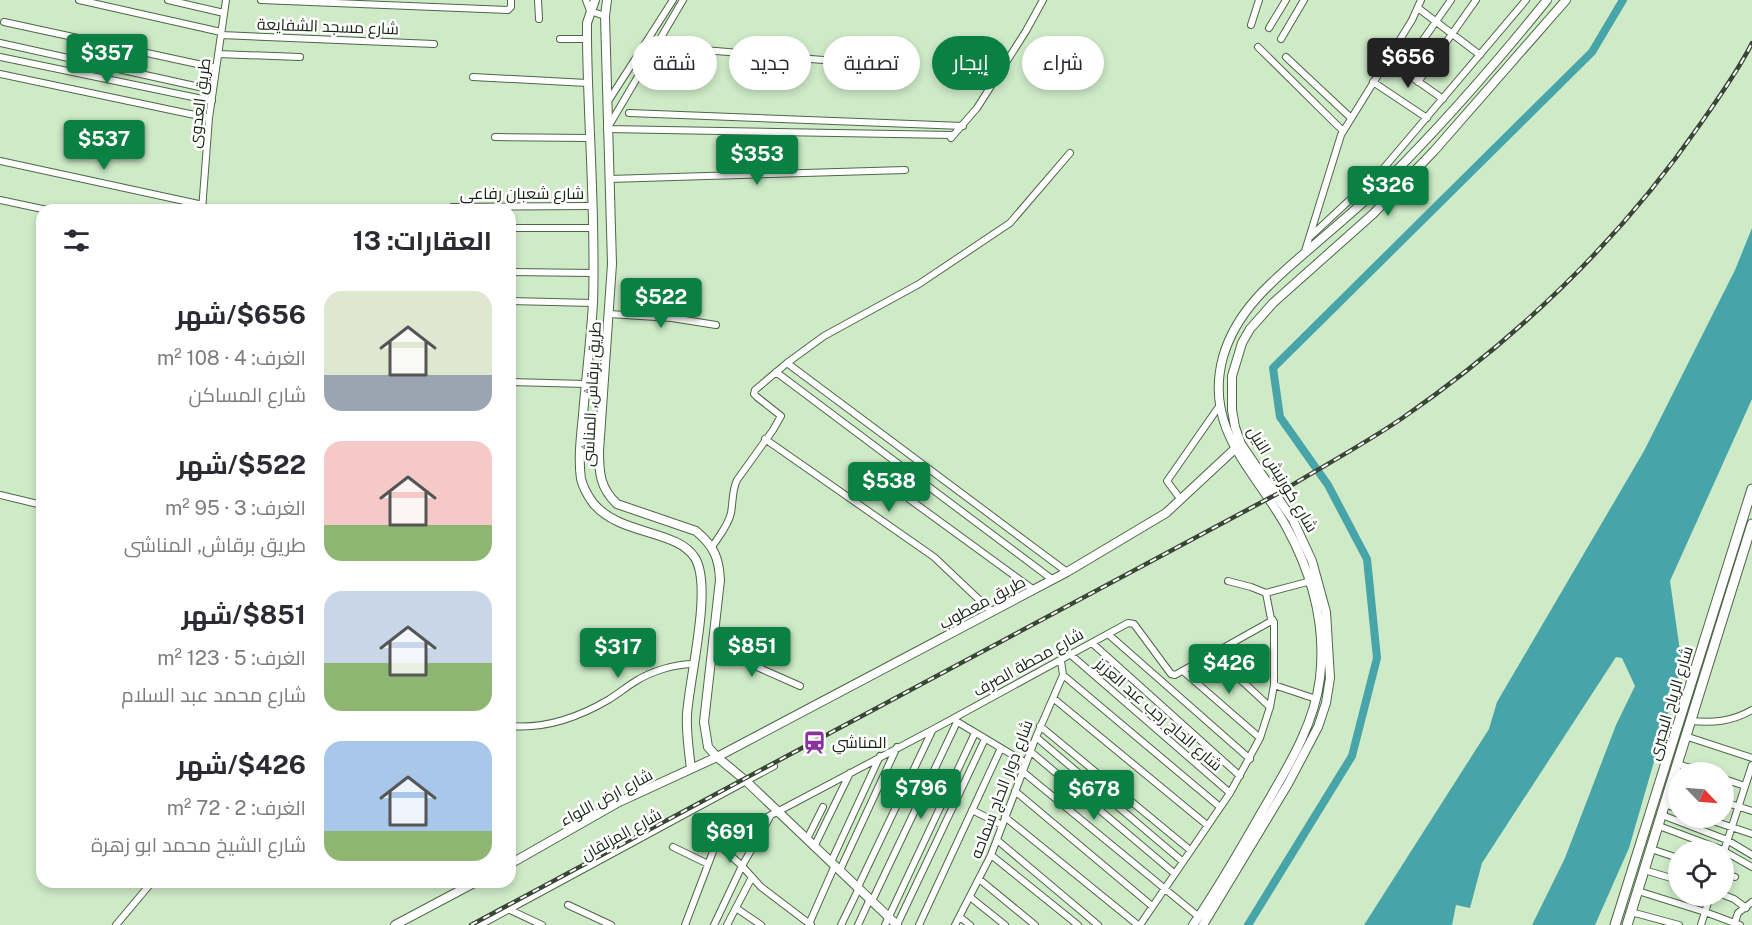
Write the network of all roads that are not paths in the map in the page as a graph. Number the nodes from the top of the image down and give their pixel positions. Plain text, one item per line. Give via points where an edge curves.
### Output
1 (79, 0) edge
2 (168, 0) edge
3 (226, 0) edge
4 (261, 0) edge
5 (511, 0) edge
6 (538, 0) edge
7 (585, 0) edge
8 (595, 0) edge
9 (607, 0) edge
10 (673, 0) edge
11 (683, 0) edge
12 (1043, 0) edge
13 (1259, 0) edge
14 (1286, 0) edge
15 (1304, 0) edge
16 (1421, 0) edge
17 (1451, 0) edge
18 (1476, 0) edge
19 (1547, 0) edge
20 (1566, 0) edge
21 (1524, 1) edge
22 (1418, 8) junction
23 (590, 11) junction
24 (224, 13) junction
25 (605, 16) junction
26 (539, 19) dead end
27 (4, 21) dead end
28 (1436, 22) junction
29 (1251, 25) dead end
30 (1269, 28) dead end
31 (221, 33) junction
32 (1453, 34) junction
33 (662, 36) edge
34 (560, 39) dead end
35 (587, 39) junction
36 (1281, 39) dead end
37 (0, 43) edge
38 (434, 44) dead end
39 (1258, 47) dead end
40 (717, 51) edge
41 (218, 54) junction
42 (1480, 55) junction
43 (0, 57) edge
44 (300, 57) dead end
45 (1286, 57) dead end
46 (1386, 59) junction
47 (823, 60) dead end
48 (216, 68) junction
49 (1402, 70) junction
50 (0, 74) edge
51 (473, 77) dead end
52 (587, 82) junction
53 (1373, 82) junction
54 (1418, 82) junction
55 (632, 87) edge
56 (213, 90) junction
57 (1443, 99) junction
58 (212, 101) junction
59 (607, 104) junction
60 (629, 113) dead end
61 (1427, 117) junction
62 (209, 118) junction
63 (1351, 118) junction
64 (963, 126) junction
65 (607, 129) junction
66 (1343, 130) junction
67 (495, 137) dead end
68 (589, 138) junction
69 (1070, 153) dead end
70 (0, 161) edge
71 (905, 170) dead end
72 (609, 179) junction
73 (0, 200) edge
74 (185, 204) edge
75 (202, 204) edge
76 (516, 207) edge
77 (593, 207) junction
78 (36, 208) edge
79 (516, 228) edge
80 (593, 228) junction
81 (1311, 236) junction
82 (1304, 254) junction
83 (516, 272) edge
84 (593, 273) junction
85 (516, 301) edge
86 (592, 303) junction
87 (609, 314) junction
88 (716, 325) dead end
89 (787, 363) junction
90 (776, 372) junction
91 (516, 381) edge
92 (586, 384) junction
93 (1220, 405) junction
94 (765, 439) junction
95 (1238, 446) junction
96 (580, 450) junction
97 (599, 451) junction
98 (883, 480) dead end
99 (1752, 489) edge
100 (0, 495) edge
101 (1181, 500) junction
102 (36, 504) edge
103 (1289, 523) junction
104 (1752, 524) edge
105 (712, 547) junction
106 (1067, 572) junction
107 (1053, 580) junction
108 (1228, 581) dead end
109 (1311, 581) junction
110 (1034, 590) junction
111 (1266, 593) junction
112 (992, 612) junction
113 (1273, 620) junction
114 (1108, 634) junction
115 (1092, 643) junction
116 (714, 648) junction
117 (1212, 654) junction
118 (1071, 655) junction
119 (1061, 661) junction
120 (694, 664) junction
121 (1183, 671) junction
122 (1064, 675) junction
123 (1274, 685) junction
124 (800, 686) dead end
125 (1053, 698) junction
126 (1316, 699) junction
127 (1270, 706) junction
128 (1751, 711) edge
129 (955, 720) junction
130 (1690, 721) junction
131 (1309, 723) junction
132 (516, 726) edge
133 (1040, 726) junction
134 (1318, 727) junction
135 (932, 730) junction
136 (975, 733) junction
137 (1686, 736) junction
138 (1036, 737) junction
139 (1260, 738) junction
140 (985, 739) junction
141 (897, 747) junction
142 (1001, 748) junction
143 (1030, 751) junction
144 (881, 756) junction
145 (1752, 758) edge
146 (713, 759) junction
147 (1250, 759) junction
148 (1678, 762) edge
149 (1026, 763) junction
150 (1752, 765) edge
151 (774, 766) dead end
152 (694, 768) junction
153 (1022, 771) junction
154 (850, 773) junction
155 (1240, 776) junction
156 (746, 781) junction
157 (1748, 785) edge
158 (1015, 791) junction
159 (1230, 793) junction
160 (1668, 798) edge
161 (1665, 804) junction
162 (1668, 805) edge
163 (1734, 806) edge
164 (823, 807) dead end
165 (1220, 807) junction
166 (1738, 807) junction
167 (972, 810) junction
168 (1752, 812) edge
169 (774, 813) junction
170 (1662, 815) junction
171 (1005, 817) junction
172 (1734, 818) edge
173 (1002, 825) junction
174 (1207, 825) junction
175 (1659, 826) junction
176 (1731, 828) edge
177 (1734, 828) edge
178 (1752, 834) edge
179 (807, 839) junction
180 (996, 840) junction
181 (1695, 840) edge
182 (1727, 840) joint
183 (718, 843) junction
184 (1734, 844) edge
185 (814, 846) junction
186 (673, 847) dead end
187 (1651, 849) junction
188 (1190, 850) junction
189 (991, 855) junction
190 (1668, 855) edge
191 (1752, 856) edge
192 (1734, 857) edge
193 (516, 861) edge
194 (1182, 861) junction
195 (708, 864) junction
196 (742, 866) junction
197 (836, 866) junction
198 (1751, 866) edge
199 (1644, 870) junction
200 (1174, 873) junction
201 (752, 877) junction
202 (1668, 877) edge
203 (980, 879) junction
204 (147, 888) edge
205 (465, 888) edge
206 (858, 888) junction
207 (1164, 888) junction
208 (1638, 891) junction
209 (970, 897) junction
210 (1734, 899) edge
211 (871, 900) junction
212 (1752, 902) edge
213 (568, 905) dead end
214 (1152, 906) junction
215 (1707, 906) edge
216 (736, 908) junction
217 (1746, 908) junction
218 (508, 909) junction
219 (1631, 912) junction
220 (1705, 912) junction
221 (960, 916) junction
222 (887, 921) edge
223 (1198, 922) edge
224 (1737, 923) edge
225 (810, 924) edge
226 (116, 925) edge
227 (395, 925) edge
228 (480, 925) edge
229 (542, 925) edge
230 (611, 925) edge
231 (685, 925) edge
232 (714, 925) edge
233 (727, 925) edge
234 (761, 925) edge
235 (840, 925) edge
236 (858, 925) edge
237 (897, 925) edge
238 (919, 925) edge
239 (956, 925) edge
240 (970, 925) edge
241 (1005, 925) edge
242 (1035, 925) edge
243 (1078, 925) edge
244 (1098, 925) edge
245 (1139, 925) edge
246 (1615, 925) edge
247 (1627, 925) edge
248 (1679, 925) edge
249 (1701, 925) edge

1 - 31 street, شارع مسجد الشفايعة
2 - 24 street
3 - 24 street, طريق العدوى
4 - 5 street via 507,10
6 - 26 street
7 - 23 street
8 - 23 street, طريق برقاش, المناشى
9 - 25 street, طريق برقاش, المناشى
10 - 59 street
11 - 33 street
12 - 64 street
13 - 29 street
14 - 30 street
15 - 36 street
16 - 22 street
17 - 28 street
18 - 32 street
19 - 82 main road, شارع كورنيش النيل via 1398,169
20 - 95 main road, شارع كورنيش النيل via 1388,199 1250,328 1236,359 1231,393
21 - 42 street
22 - 28 street
22 - 46 street
23 - 25 street
23 - 35 street, طريق برقاش, المناشى
24 - 31 street, طريق العدوى
25 - 59 street, طريق برقاش, المناشى
27 - 48 street
28 - 32 street
28 - 49 street
31 - 38 street, شارع مسجد الشفايعة
31 - 41 street, طريق العدوى
32 - 42 street
32 - 54 street
34 - 35 street
35 - 52 street, طريق برقاش, المناشى
37 - 56 street
39 - 66 street
40 - 47 street
41 - 44 street
41 - 48 street, طريق العدوى
42 - 57 street
43 - 58 street
45 - 63 street
46 - 49 street
46 - 53 street
48 - 56 street, طريق العدوى
49 - 54 street
50 - 62 street
51 - 52 street
52 - 68 street, طريق برقاش, المناشى
53 - 61 street
53 - 63 street
54 - 57 street
55 - 65 street
56 - 58 street, طريق العدوى
57 - 61 street
58 - 62 street, طريق العدوى
59 - 65 street, طريق برقاش, المناشى
60 - 64 street
61 - 81 street via 1383,169
62 - 75 street, طريق العدوى
63 - 66 street
64 - 65 street via 952,137
65 - 72 street, طريق برقاش, المناشى
66 - 81 street
67 - 68 street
68 - 77 street, طريق برقاش, المناشى
69 - 89 street via 1010,223 919,284 824,336
70 - 74 street
71 - 72 street
72 - 87 street, طريق برقاش, المناشى
73 - 78 street
76 - 77 street, شارع شعبان رفاعى
77 - 80 street, طريق برقاش, المناشى
79 - 80 street
80 - 84 street, طريق برقاش, المناشى
81 - 82 street
82 - 93 main road, شارع كورنيش النيل via 1261,292 1238,322 1219,375
83 - 84 street
84 - 86 street, طريق برقاش, المناشى
85 - 86 street
86 - 92 street, طريق برقاش, المناشى
87 - 88 street
87 - 97 street, طريق برقاش, المناشى
89 - 90 street
89 - 106 street
90 - 94 street via 754,394 781,416
90 - 107 street
91 - 92 street
92 - 96 street, طريق برقاش, المناشى
93 - 95 main road, شارع كورنيش النيل via 1226,427
93 - 101 street via 1167,482
94 - 105 street via 736,480 731,514
94 - 112 street via 934,557
95 - 101 street, طريق معطوب
95 - 103 main road, شارع كورنيش النيل
96 - 97 street
96 - 120 street, طريق برقاش, المناشى via 581,481 599,510 627,527 674,542 694,557 701,582
97 - 105 street, طريق برقاش, المناشى via 602,486 617,504 696,531
98 - 110 street
99 - 246 main road, شارع الرياح البحيرى
100 - 102 street
101 - 106 street, طريق معطوب via 1146,526
103 - 109 main road, شارع كورنيش النيل
103 - 134 main road, شارع كورنيش النيل via 1303,540 1328,624 1330,678
104 - 130 main road, شارع الرياح البحيرى
105 - 116 street via 720,580
106 - 107 street, طريق معطوب
107 - 110 street, طريق معطوب
108 - 111 street
109 - 111 street
109 - 126 main road, شارع كورنيش النيل via 1320,634
110 - 112 street, طريق معطوب
111 - 113 street
112 - 146 street, طريق معطوب
113 - 117 street
113 - 123 street
114 - 115 street, شارع محطة الصرف
114 - 121 street, شارع محطة الصرف via 1128,623 1134,624 1171,674
114 - 147 street
115 - 118 street, شارع محطة الصرف
115 - 155 street
116 - 124 street
116 - 146 street via 704,722
117 - 121 street
117 - 127 street
118 - 119 street, شارع محطة الصرف
118 - 159 street, شارع الحاج رجب عبد العزيز
119 - 122 street
119 - 129 street, شارع محطة الصرف
120 - 132 street via 638,679 612,698 575,716 537,726
120 - 152 street, طريق برقاش, المناشى via 686,722
121 - 139 street
122 - 125 street, شارع دوار الحاج سماحه
122 - 165 street
123 - 126 street
123 - 127 street
125 - 133 street, شارع دوار الحاج سماحه
125 - 174 street
126 - 131 main road, شارع كورنيش النيل
127 - 139 street
128 - 130 street via 1721,722
129 - 135 street, شارع محطة الصرف
129 - 136 street
129 - 211 street
130 - 137 main road, شارع الرياح البحيرى
131 - 134 main road
131 - 223 main road, شارع كورنيش النيل
133 - 138 street, شارع دوار الحاج سماحه
133 - 188 street
134 - 223 main road, شارع كورنيش النيل via 1288,784
135 - 141 street, شارع محطة الصرف
135 - 206 street
136 - 140 street
136 - 222 street
137 - 145 street
137 - 148 main road, شارع الرياح البحيرى
138 - 143 street, شارع دوار الحاج سماحه
138 - 194 street
139 - 147 street
140 - 142 street
140 - 237 street
141 - 144 street, شارع محطة الصرف
141 - 197 street
142 - 149 street
142 - 167 street
143 - 149 street, شارع دوار الحاج سماحه
143 - 200 street
144 - 154 street, شارع محطة الصرف
144 - 197 street
146 - 152 street, شارع ارض اللواء
146 - 156 street
147 - 155 street
149 - 153 street, شارع دوار الحاج سماحه
150 - 157 street
151 - 156 street, شارع المزلقان
152 - 193 street, شارع ارض اللواء via 619,802
153 - 158 street, شارع دوار الحاج سماحه
153 - 207 street
154 - 169 street, شارع محطة الصرف
154 - 185 street
155 - 159 street
156 - 169 street
156 - 218 street, شارع المزلقان
157 - 166 street
158 - 171 street, شارع دوار الحاج سماحه
158 - 214 street
159 - 165 street
160 - 161 main road, شارع الرياح البحيرى
161 - 162 street
161 - 170 main road, شارع الرياح البحيرى
163 - 166 street
164 - 179 street
165 - 174 street
166 - 168 street
166 - 172 street
167 - 173 street
167 - 238 street
169 - 179 street
169 - 183 street, شارع محطة الصرف
169 - 196 street
170 - 175 main road, شارع الرياح البحيرى
170 - 182 street
171 - 173 street, شارع دوار الحاج سماحه
171 - 245 street
173 - 180 street, شارع دوار الحاج سماحه
174 - 188 street
175 - 181 street
175 - 187 main road, شارع الرياح البحيرى
176 - 182 street
177 - 178 street
179 - 185 street
180 - 189 street, شارع دوار الحاج سماحه
180 - 244 street
183 - 195 street
183 - 196 street
184 - 191 street
185 - 197 street
186 - 195 street
187 - 190 street
187 - 199 main road, شارع الرياح البحيرى
188 - 194 street
189 - 203 street, شارع دوار الحاج سماحه
189 - 243 street
191 - 198 street
192 - 198 street
194 - 200 street
195 - 231 street
196 - 201 street
196 - 232 street
197 - 206 street
197 - 225 street
199 - 202 street
199 - 208 main road, شارع الرياح البحيرى
200 - 207 street
201 - 216 street
201 - 225 street
203 - 209 street, شارع دوار الحاج سماحه
203 - 242 street
204 - 226 street
205 - 227 street
206 - 211 street
206 - 235 street
207 - 214 street
207 - 223 street
208 - 219 main road, شارع الرياح البحيرى
208 - 220 street
209 - 221 street, شارع دوار الحاج سماحه
209 - 241 street
210 - 217 street
211 - 222 street
211 - 236 street
212 - 217 street
213 - 230 street
214 - 245 street
215 - 220 street
216 - 233 street
216 - 234 street
217 - 224 street via 1738,913
218 - 228 street, شارع المزلقان
218 - 229 street
219 - 247 main road, شارع الرياح البحيرى
219 - 248 street
220 - 224 street
220 - 249 street
221 - 239 street, شارع دوار الحاج سماحه
221 - 240 street
222 - 237 street

